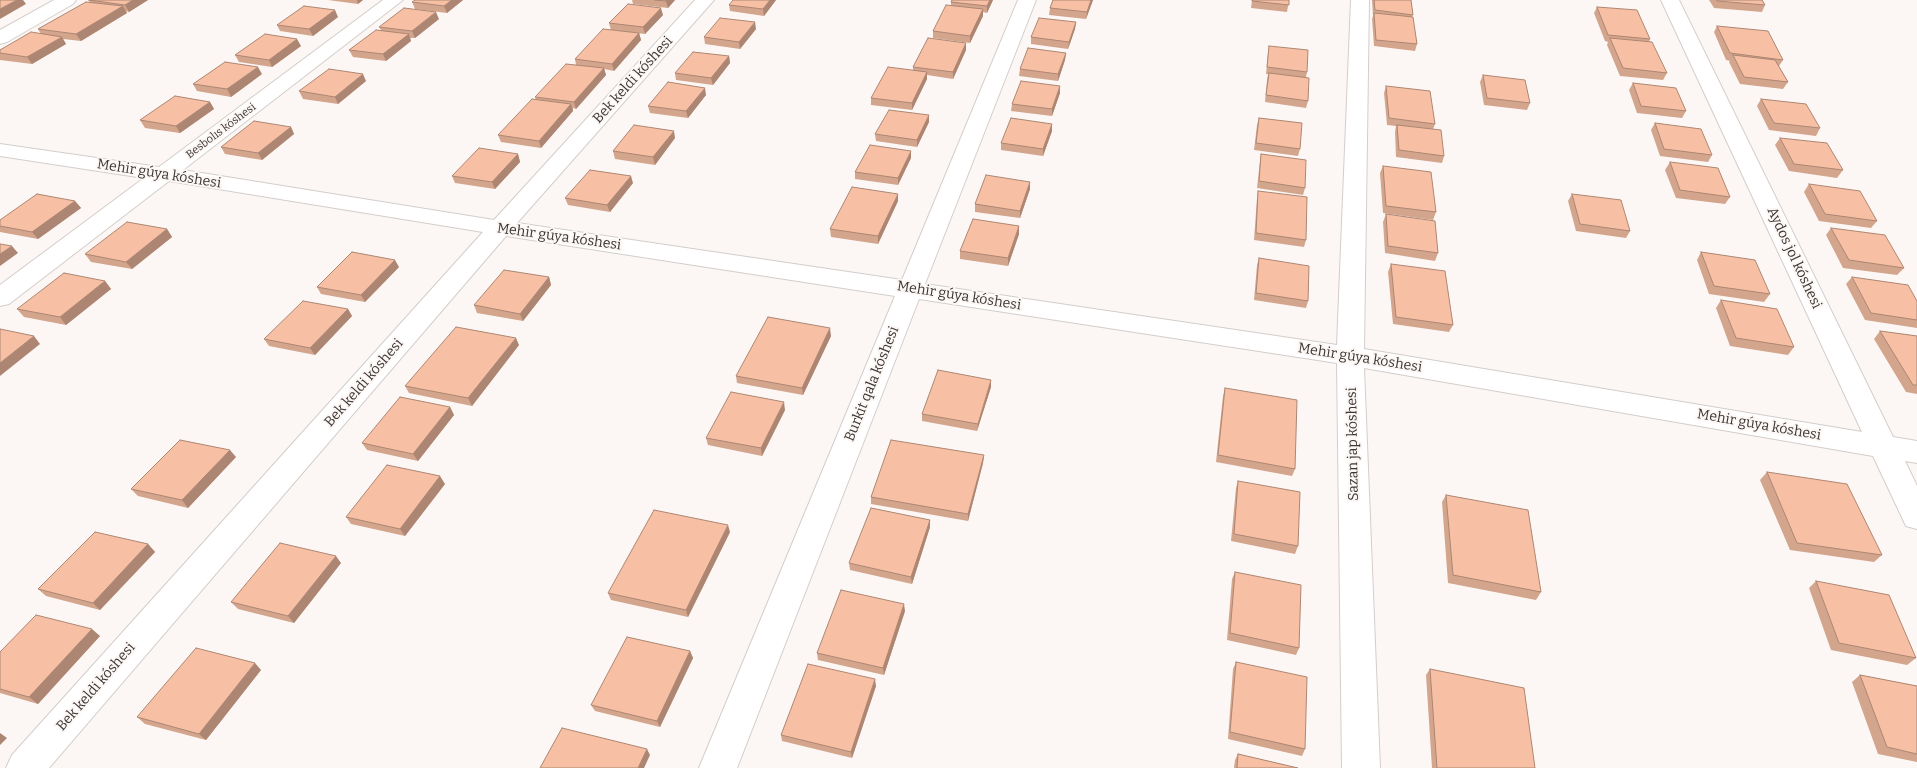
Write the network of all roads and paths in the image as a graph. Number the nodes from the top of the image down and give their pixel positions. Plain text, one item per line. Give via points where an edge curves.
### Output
1 (67, 0) edge
2 (394, 0) edge
3 (705, 0) edge
4 (1027, 0) edge
5 (1360, 0) edge
6 (1670, 0) edge
7 (0, 38) edge
8 (0, 150) edge
9 (165, 174) junction
10 (500, 228) junction
11 (910, 288) junction
12 (0, 298) edge
13 (1350, 356) junction
14 (1883, 445) junction
15 (1917, 452) edge
16 (1917, 517) edge
17 (25, 768) edge
18 (718, 768) edge
19 (1361, 768) edge

1 - 7 street
2 - 9 street, Besbolıs kóshesi
3 - 10 street, Bek keldi kóshesi
4 - 11 street, Burkit qala kóshesi
5 - 13 street, Sazan jap kóshesi
6 - 14 street, Aydos jol kóshesi
8 - 9 street, Mehir gúyа kóshesi
9 - 10 street, Mehir gúyа kóshesi
9 - 12 street, Besbolıs kóshesi
10 - 11 street, Mehir gúyа kóshesi
10 - 17 street, Bek keldi kóshesi
11 - 13 street, Mehir gúyа kóshesi
11 - 18 street, Burkit qala kóshesi
13 - 14 street, Mehir gúyа kóshesi
13 - 19 street, Sazan jap kóshesi
14 - 15 street, Mehir gúyа kóshesi
14 - 16 street, Aydos jol kóshesi

